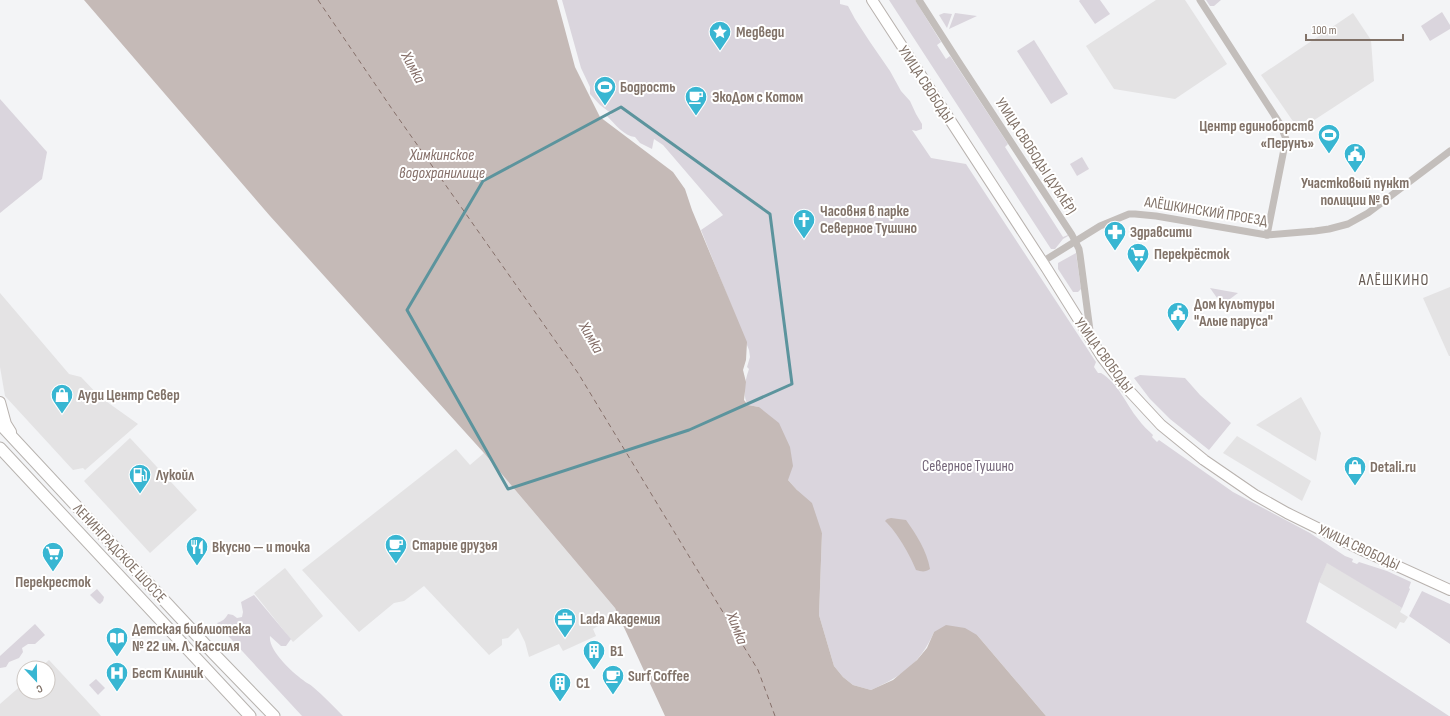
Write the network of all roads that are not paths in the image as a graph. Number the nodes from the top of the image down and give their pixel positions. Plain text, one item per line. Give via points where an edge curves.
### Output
1 (872, 0) edge
2 (919, 0) edge
3 (1200, 0) edge
4 (1450, 151) edge
5 (1267, 235) junction
6 (1074, 241) junction
7 (1042, 262) junction
8 (1092, 342) junction
9 (0, 402) edge
10 (0, 424) edge
11 (13, 438) junction
12 (0, 448) edge
13 (1450, 590) edge
14 (250, 716) edge
15 (274, 716) edge

1 - 7 main road, УЛИЦА СВОБОДЫ
2 - 6 street, УЛИЦА СВОБОДЫ (ДУБЛЁР)
3 - 5 street via 1280,124 1286,139
4 - 5 street, АЛЁШКИНСКИЙ ПРОЕЗД via 1357,220 1342,226 1315,231
5 - 6 street, АЛЁШКИНСКИЙ ПРОЕЗД via 1135,214 1118,217
6 - 7 street, АЛЁШКИНСКИЙ ПРОЕЗД
6 - 8 street, УЛИЦА СВОБОДЫ (ДУБЛЁР) via 1079,249
7 - 8 main road, УЛИЦА СВОБОДЫ
8 - 13 main road, УЛИЦА СВОБОДЫ via 1122,383 1161,425 1210,464 1287,513
9 - 11 main road
10 - 11 main road, ЛЕНИНГРАДСКОЕ ШОССЕ
11 - 15 main road, ЛЕНИНГРАДСКОЕ ШОССЕ
12 - 14 main road, ЛЕНИНГРАДСКОЕ ШОССЕ

